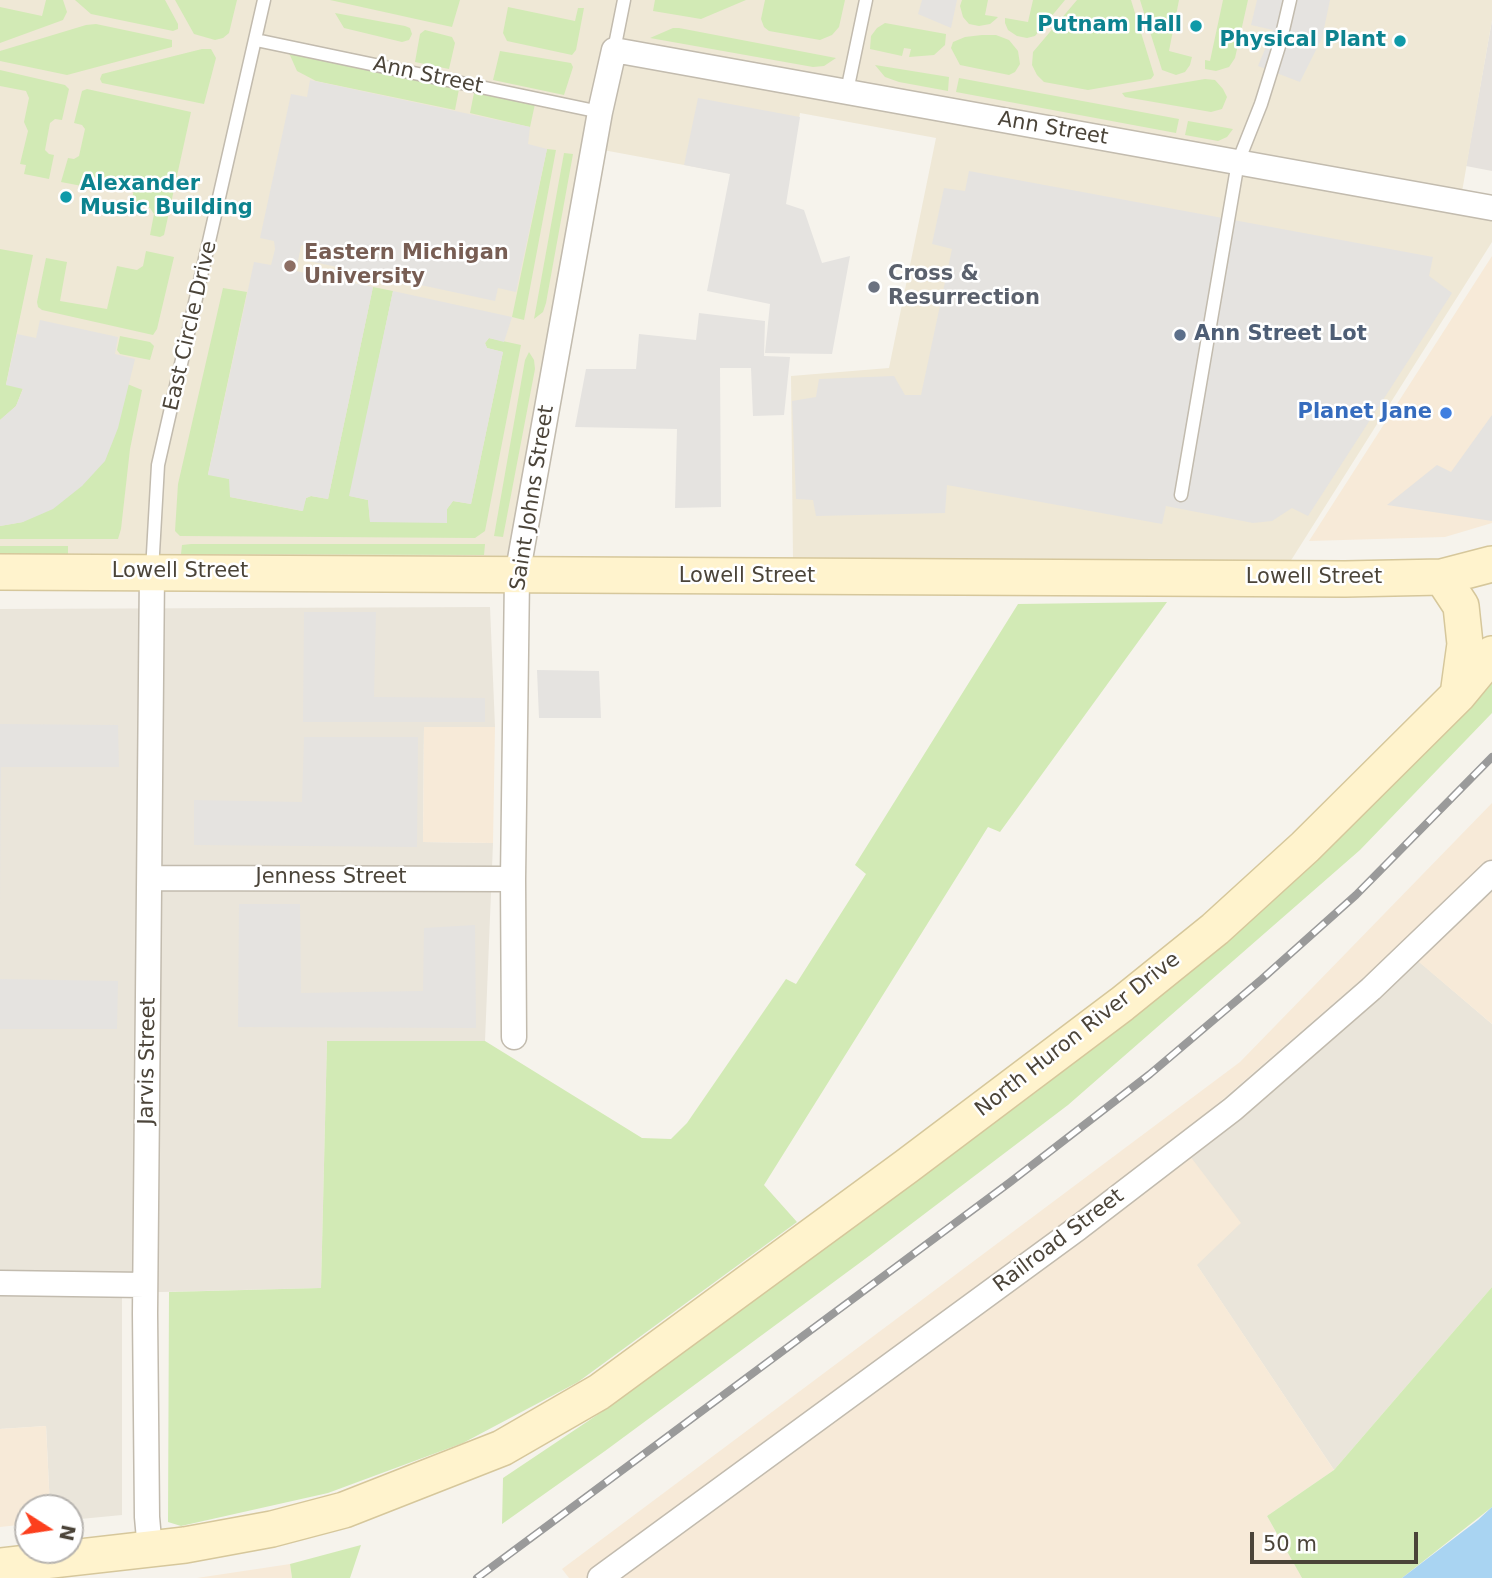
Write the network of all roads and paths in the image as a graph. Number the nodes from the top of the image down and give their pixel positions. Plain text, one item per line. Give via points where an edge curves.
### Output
1 (264, 0) edge
2 (624, 0) edge
3 (866, 0) edge
4 (1290, 0) edge
5 (256, 40) junction
6 (614, 50) junction
7 (847, 91) junction
8 (600, 112) junction
9 (1238, 162) junction
10 (1492, 208) edge
11 (1181, 495) dead end
12 (1492, 564) edge
13 (152, 571) junction
14 (0, 572) edge
15 (517, 576) junction
16 (1442, 577) junction
17 (1492, 654) edge
18 (1458, 695) junction
19 (1492, 873) edge
20 (150, 878) junction
21 (513, 879) junction
22 (514, 1037) dead end
23 (0, 1283) edge
24 (145, 1285) junction
25 (150, 1550) junction
26 (0, 1566) edge
27 (600, 1578) edge

1 - 5 lane, East Circle Drive
2 - 6 lane
3 - 7 lane
4 - 9 lane via 1268,82
5 - 8 lane, Ann Street
5 - 13 lane, East Circle Drive via 158,465
6 - 7 street, Ann Street
6 - 8 street, Saint Johns Street
7 - 9 street, Ann Street
8 - 15 street, Saint Johns Street
9 - 10 street, Ann Street
9 - 11 lane
12 - 16 main road, Lowell Street
13 - 14 main road, Lowell Street
13 - 15 main road, Lowell Street
13 - 20 street, Jarvis Street
15 - 16 main road, Lowell Street
15 - 21 street, Saint Johns Street
16 - 18 main road via 1461,607 1465,644
17 - 18 main road, North Huron River Drive
18 - 25 main road, North Huron River Drive via 1215,929 907,1166 599,1392 502,1448 344,1510 272,1530
19 - 27 street, Railroad Street via 1371,989 1233,1110
20 - 21 street, Jenness Street
20 - 24 street, Jarvis Street
21 - 22 street, Saint Johns Street
23 - 24 street
24 - 25 street, Jarvis Street
25 - 26 main road, North Huron River Drive

